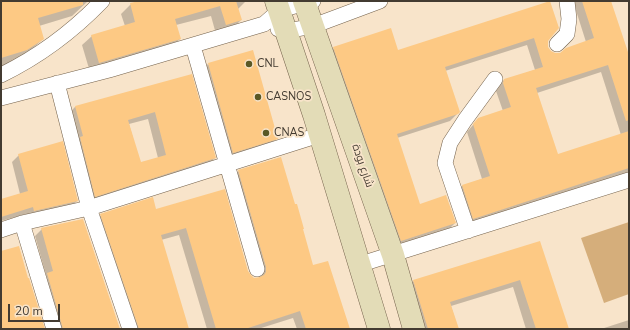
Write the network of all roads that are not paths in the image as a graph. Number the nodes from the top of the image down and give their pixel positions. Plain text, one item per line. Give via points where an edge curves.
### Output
1 (102, 1) edge
2 (380, 1) edge
3 (567, 1) edge
4 (307, 2) edge
5 (278, 5) edge
6 (264, 24) junction
7 (313, 26) junction
8 (287, 31) junction
9 (557, 44) dead end
10 (194, 46) junction
11 (1, 75) edge
12 (495, 79) dead end
13 (57, 83) junction
14 (1, 98) edge
15 (319, 135) junction
16 (227, 164) junction
17 (629, 180) edge
18 (89, 208) junction
19 (22, 223) junction
20 (1, 230) edge
21 (468, 231) junction
22 (392, 255) junction
23 (358, 264) junction
24 (257, 269) dead end
25 (54, 329) edge
26 (130, 329) edge
27 (378, 329) edge
28 (414, 329) edge

1 - 11 street via 35,57
2 - 7 street
3 - 9 street via 567,34
4 - 5 street
4 - 7 street, شارع بودة
5 - 6 street
5 - 8 street
6 - 8 street
6 - 10 street
7 - 8 street
7 - 22 street, شارع بودة
8 - 15 street
10 - 13 street
10 - 16 street
12 - 21 street via 450,144 445,163
13 - 14 street
13 - 18 street
15 - 16 street
15 - 23 street
16 - 18 street
16 - 24 street
17 - 21 street
18 - 19 street
18 - 26 street
19 - 20 street
19 - 25 street
21 - 22 street
22 - 23 street
22 - 28 street, شارع بودة
23 - 27 street

